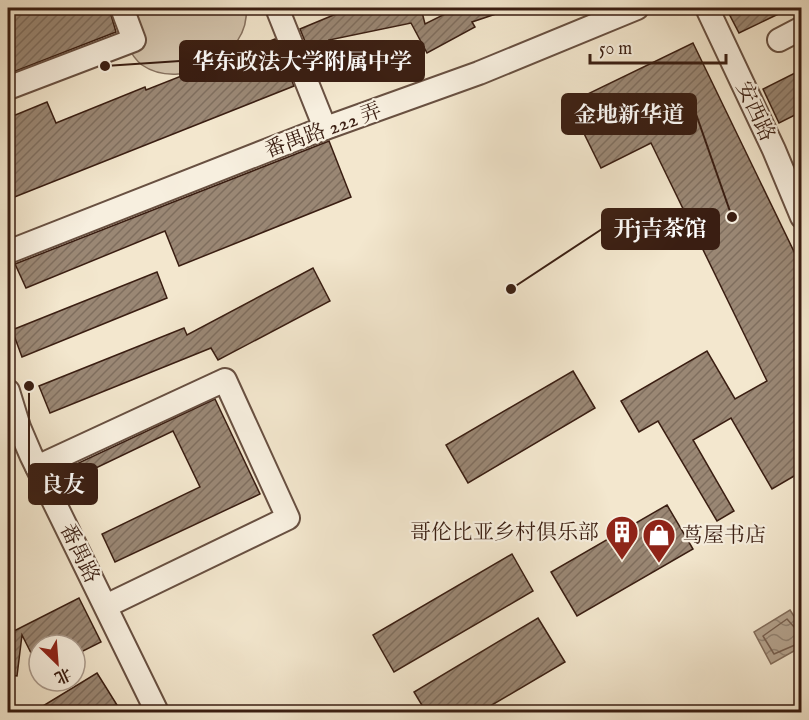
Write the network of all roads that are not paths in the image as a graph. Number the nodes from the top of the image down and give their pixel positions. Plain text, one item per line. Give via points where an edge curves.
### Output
1 (122, 8) edge
2 (277, 8) edge
3 (707, 8) edge
4 (632, 9) edge
5 (801, 28) edge
6 (779, 39) dead end
7 (8, 88) edge
8 (325, 128) junction
9 (801, 217) edge
10 (8, 252) edge
11 (8, 391) edge
12 (38, 467) junction
13 (105, 606) junction
14 (157, 712) edge

1 - 7 street via 134,40
2 - 8 street
3 - 9 street, 安西路
4 - 8 street, 番禺路 222 弄 via 479,73
5 - 6 street
8 - 10 street, 番禺路 222 弄
11 - 12 street, 番禺路
12 - 13 street, 番禺路
12 - 13 street via 225,380 288,518
13 - 14 street, 番禺路

